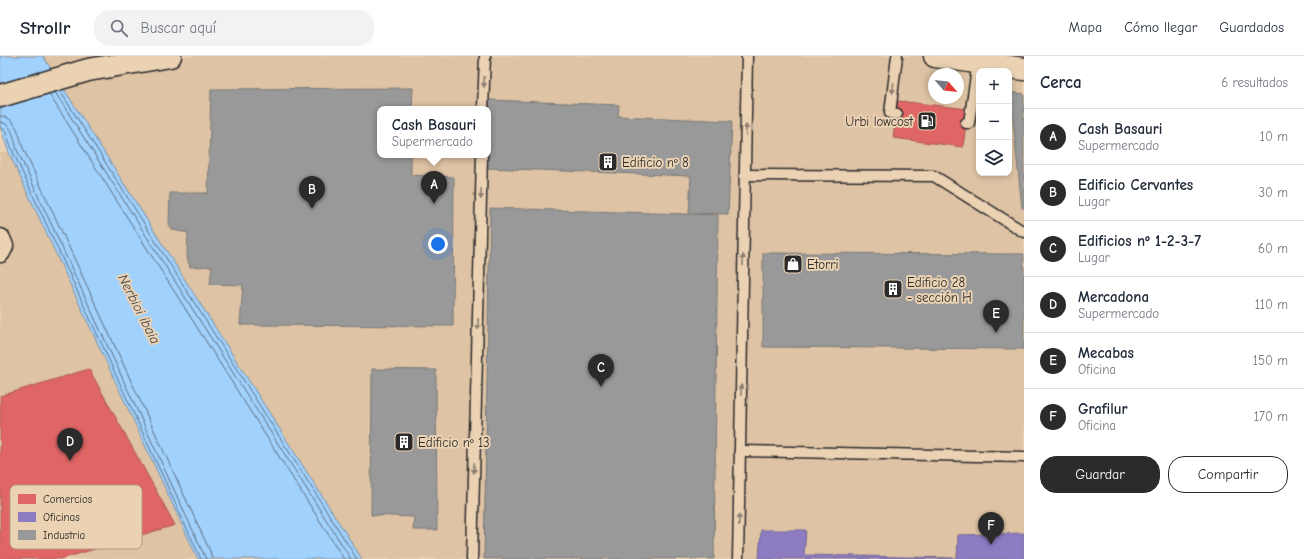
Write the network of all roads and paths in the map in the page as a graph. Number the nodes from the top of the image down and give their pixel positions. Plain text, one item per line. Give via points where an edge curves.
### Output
1 (170, 56) edge
2 (485, 56) edge
3 (747, 56) edge
4 (897, 56) edge
5 (935, 56) edge
6 (136, 58) edge
7 (978, 62) junction
8 (1024, 69) edge
9 (0, 96) edge
10 (483, 106) edge
11 (897, 114) dead end
12 (968, 123) dead end
13 (482, 158) edge
14 (745, 175) junction
15 (1024, 232) edge
16 (0, 239) edge
17 (0, 252) edge
18 (740, 451) junction
19 (1024, 457) edge
20 (472, 559) edge
21 (738, 559) edge

1 - 6 street
2 -> 10 lane
14 -> 3 lane
4 -> 11 lane via 890,113
5 - 7 street
6 - 9 street
7 - 8 street
7 - 12 lane
13 -> 20 lane
14 - 15 lane via 934,176
18 -> 14 lane
16 - 17 street via 3,246
18 - 19 lane
21 -> 18 lane

